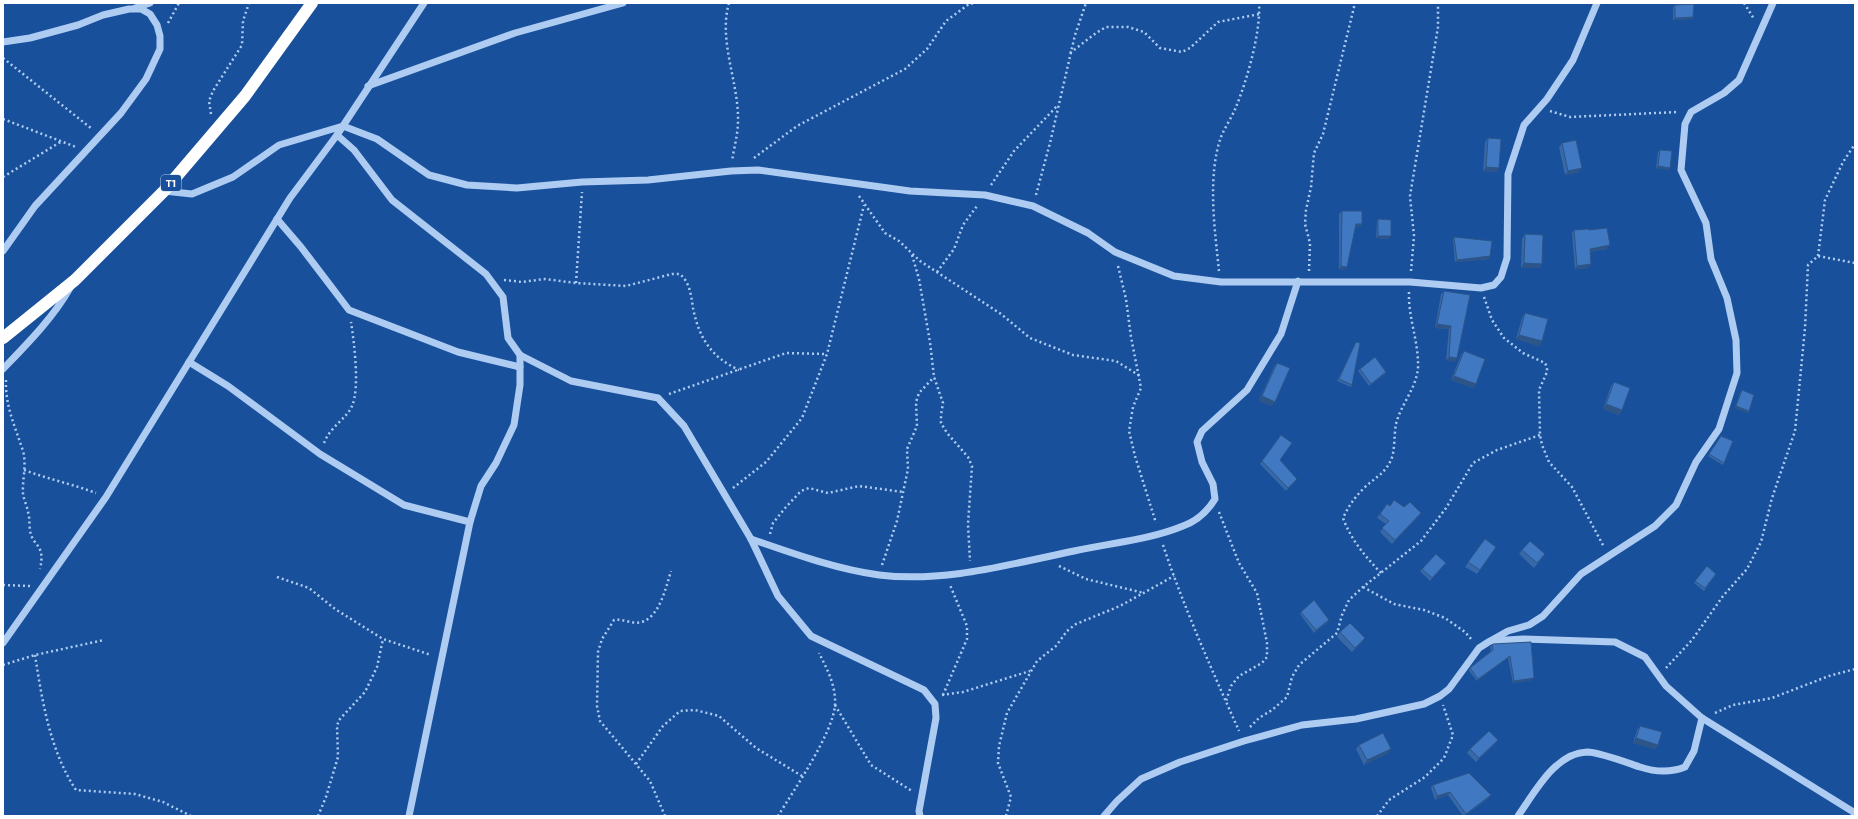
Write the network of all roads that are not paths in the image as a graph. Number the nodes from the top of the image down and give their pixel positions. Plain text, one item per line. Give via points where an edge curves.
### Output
1 (150, 3) edge
2 (312, 3) edge
3 (424, 3) edge
4 (623, 3) edge
5 (1597, 3) edge
6 (1772, 3) edge
7 (129, 9) junction
8 (3, 42) edge
9 (368, 86) junction
10 (343, 126) junction
11 (337, 135) junction
12 (164, 191) junction
13 (277, 219) junction
14 (3, 251) edge
15 (75, 280) junction
16 (1298, 281) junction
17 (8, 330) edge
18 (3, 338) edge
19 (520, 356) junction
20 (189, 362) junction
21 (5, 367) edge
22 (520, 367) junction
23 (470, 522) junction
24 (751, 539) junction
25 (1490, 641) junction
26 (3, 643) edge
27 (1702, 718) junction
28 (1855, 813) edge
29 (409, 816) edge
30 (920, 816) edge
31 (1104, 816) edge
32 (1518, 816) edge

1 - 7 street
2 - 12 highway, T1 via 245,96
3 - 9 street
4 - 9 street via 515,33
5 - 16 street via 1574,60 1524,125 1508,174 1508,258 1501,277 1494,285 1481,288 1410,282
6 - 25 street via 1739,80 1724,93 1691,112 1685,124 1681,170 1706,223 1711,259 1727,298 1736,340 1737,373 1719,429 1696,462 1676,505 1655,526 1581,574 1543,616 1529,625 1508,631
7 - 8 street via 30,38
7 - 14 street via 141,9 150,14 160,36 160,49 146,79 121,112 35,206
9 - 10 street
10 - 11 street
10 - 12 street via 280,145 232,177 192,194
10 - 16 street via 377,139 429,175 467,185 517,188 758,170 910,191 985,195 1033,206 1088,232 1115,252 1174,276 1221,282
11 - 13 street
11 - 19 street via 354,150 392,200 486,274 503,297 508,338
12 - 15 highway, T1
13 - 20 street
13 - 22 street via 349,310 458,352
15 - 17 highway, T1
15 - 21 street via 64,299
16 - 24 street via 1281,334 1247,390 1202,431 1197,442 1202,462 1213,484 1215,499 1206,513 1184,526 1000,568 924,577 879,574 807,558
17 - 18 highway, T1
19 - 22 street
19 - 24 street via 571,381 658,398 684,426
20 - 23 street via 228,386 320,454 404,505
20 - 26 street via 106,497
22 - 23 street via 514,425 496,463 481,486
23 - 29 street
24 - 30 street via 778,596 811,636 924,690 935,704 936,718 921,796
25 - 27 street via 1567,639 1615,642 1645,657 1666,686
25 - 31 street via 1479,648 1449,689 1424,704 1356,719 1302,725 1180,762 1141,779 1117,800
27 - 28 street
27 - 32 street via 1694,751 1685,768 1672,772 1646,769 1589,752 1573,754 1555,766

